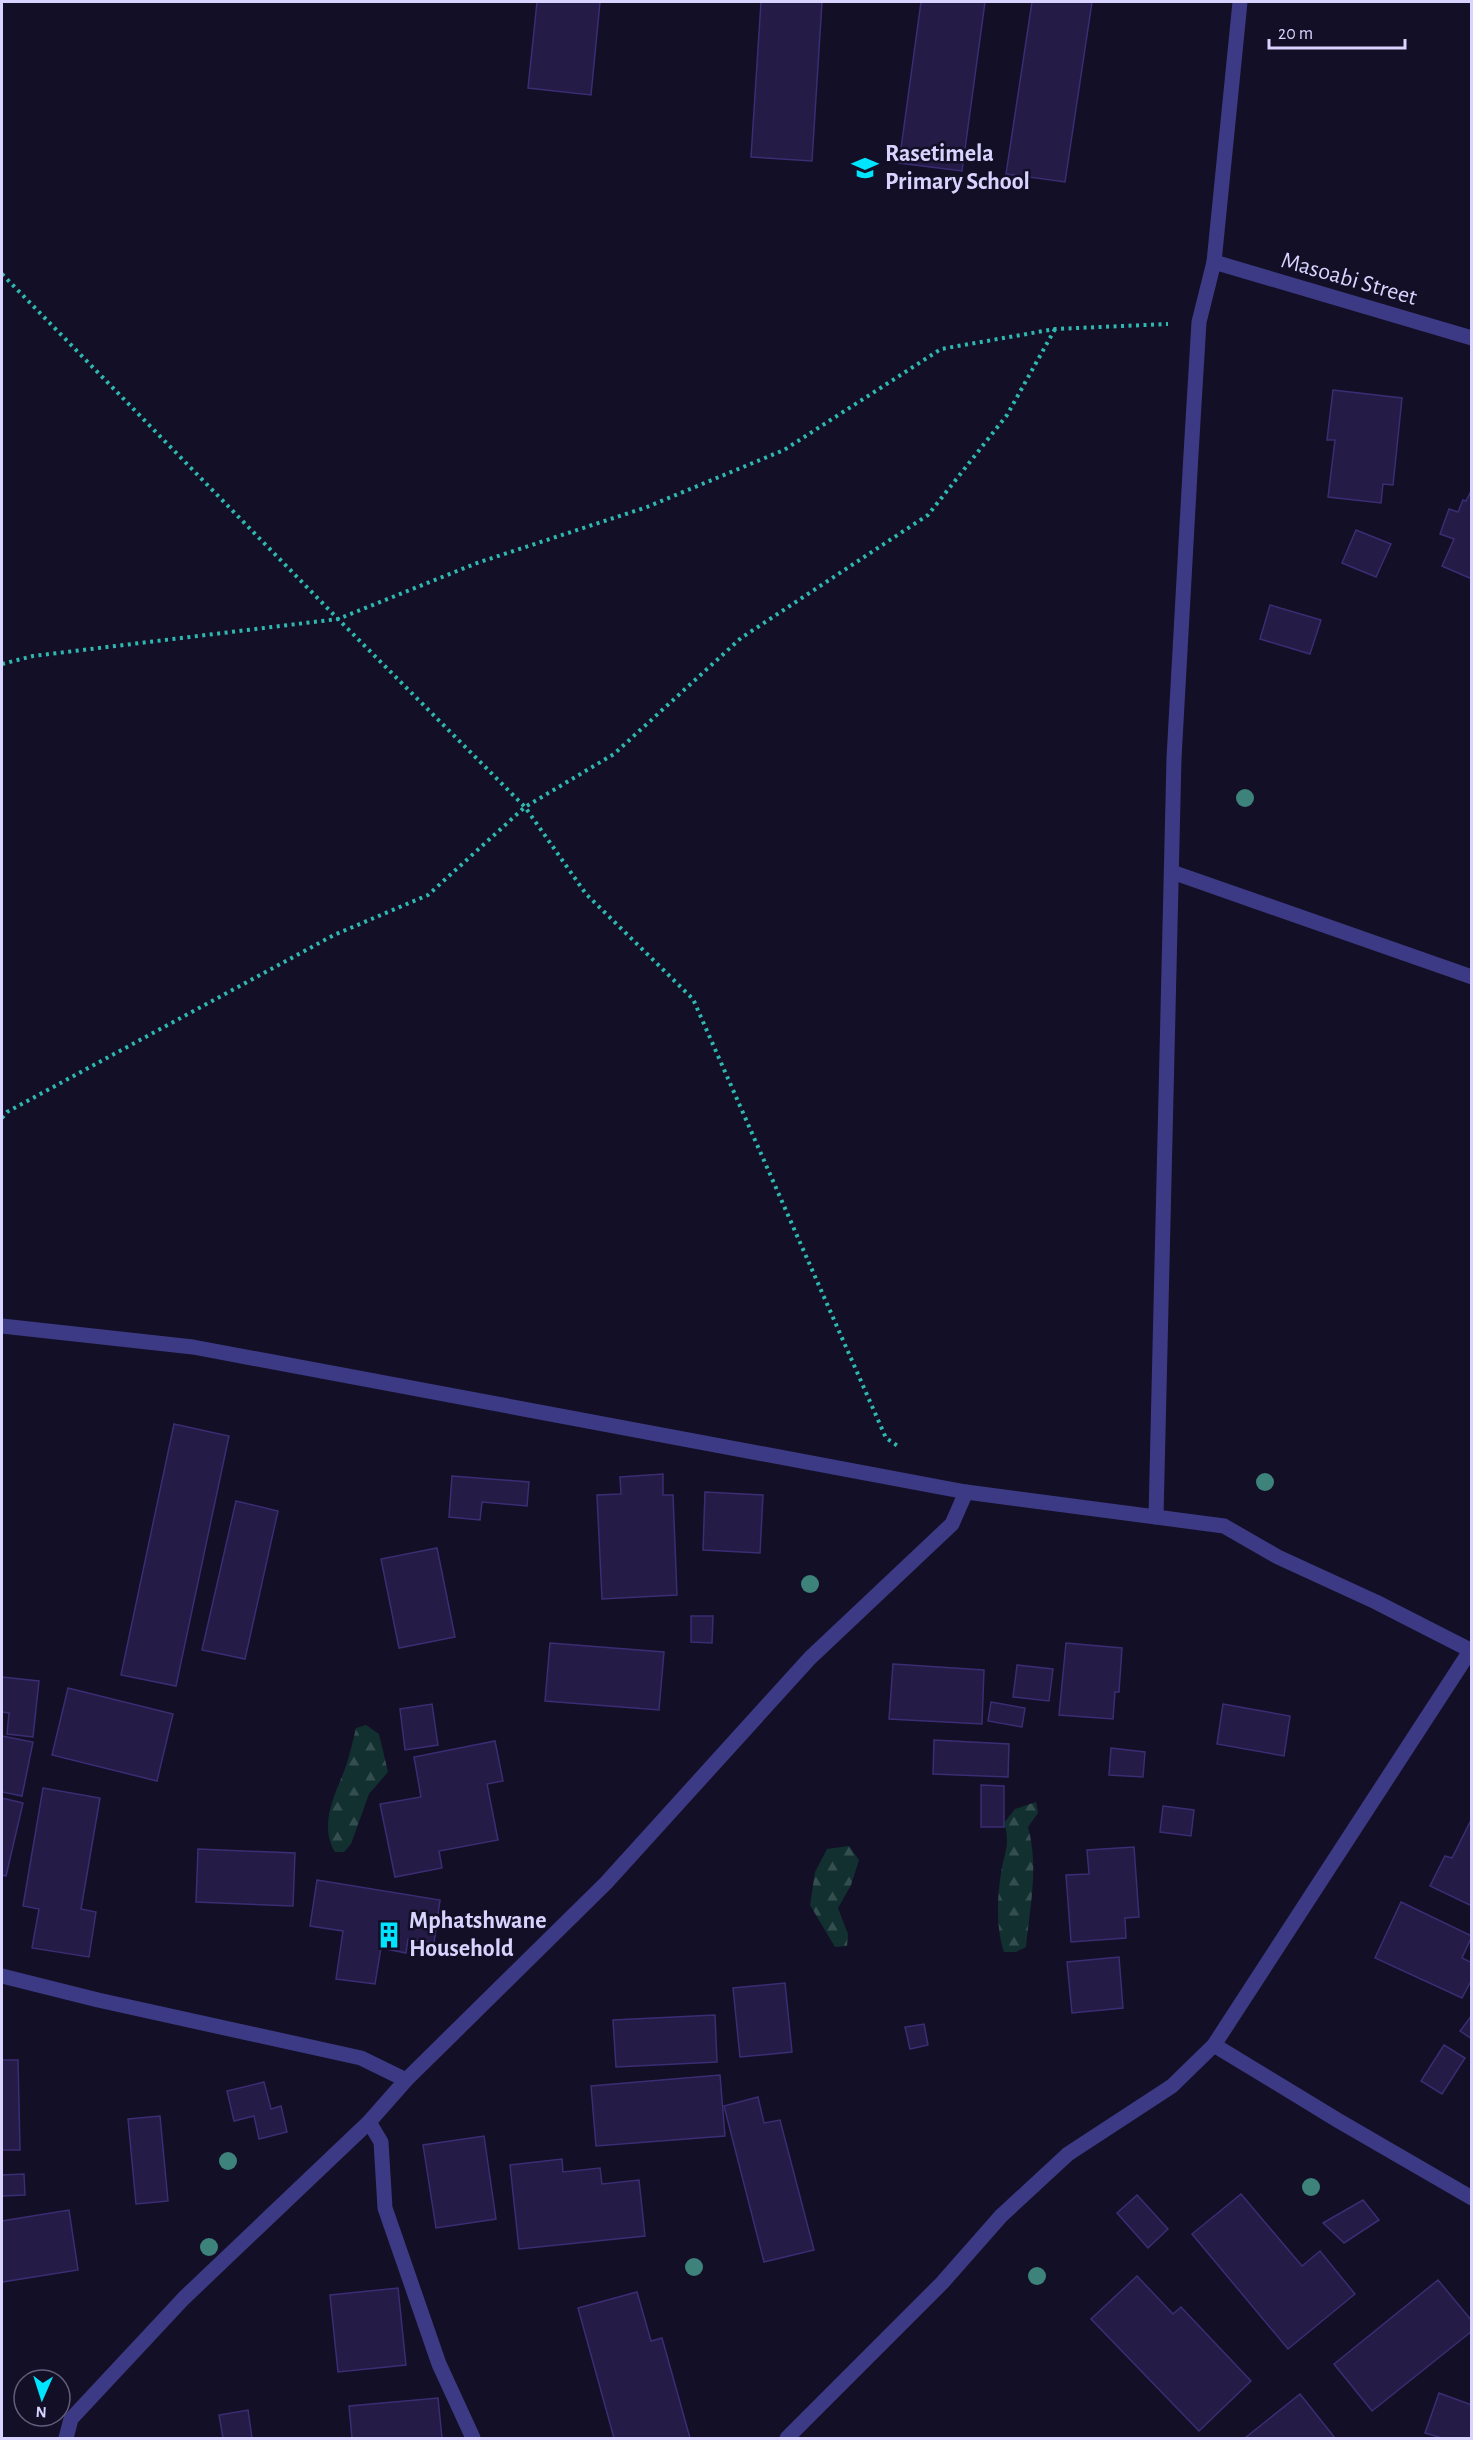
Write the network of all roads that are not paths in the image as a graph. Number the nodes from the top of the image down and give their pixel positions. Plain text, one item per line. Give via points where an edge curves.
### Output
1 (1240, 2) edge
2 (1214, 262) junction
3 (1472, 338) edge
4 (1172, 872) junction
5 (1472, 977) edge
6 (2, 1326) edge
7 (966, 1492) junction
8 (1156, 1517) junction
9 (1471, 1651) edge
10 (2, 1976) edge
11 (1214, 2045) junction
12 (406, 2080) junction
13 (369, 2122) junction
14 (1472, 2198) edge
15 (66, 2439) edge
16 (473, 2439) edge
17 (787, 2439) edge

1 - 2 street
2 - 3 street, Masoabi Street
2 - 4 street via 1199,322 1174,758
4 - 5 street
4 - 8 street
6 - 7 street via 193,1347
7 - 8 street
7 - 12 street via 952,1524 810,1658 606,1883
8 - 9 street via 1224,1526 1278,1557
9 - 11 street
10 - 12 street via 361,2058
11 - 14 street
11 - 17 street via 1172,2086 1068,2154 1001,2216 942,2283
12 - 13 street
13 - 15 street via 184,2298 71,2419
13 - 16 street via 381,2142 385,2208 439,2364

